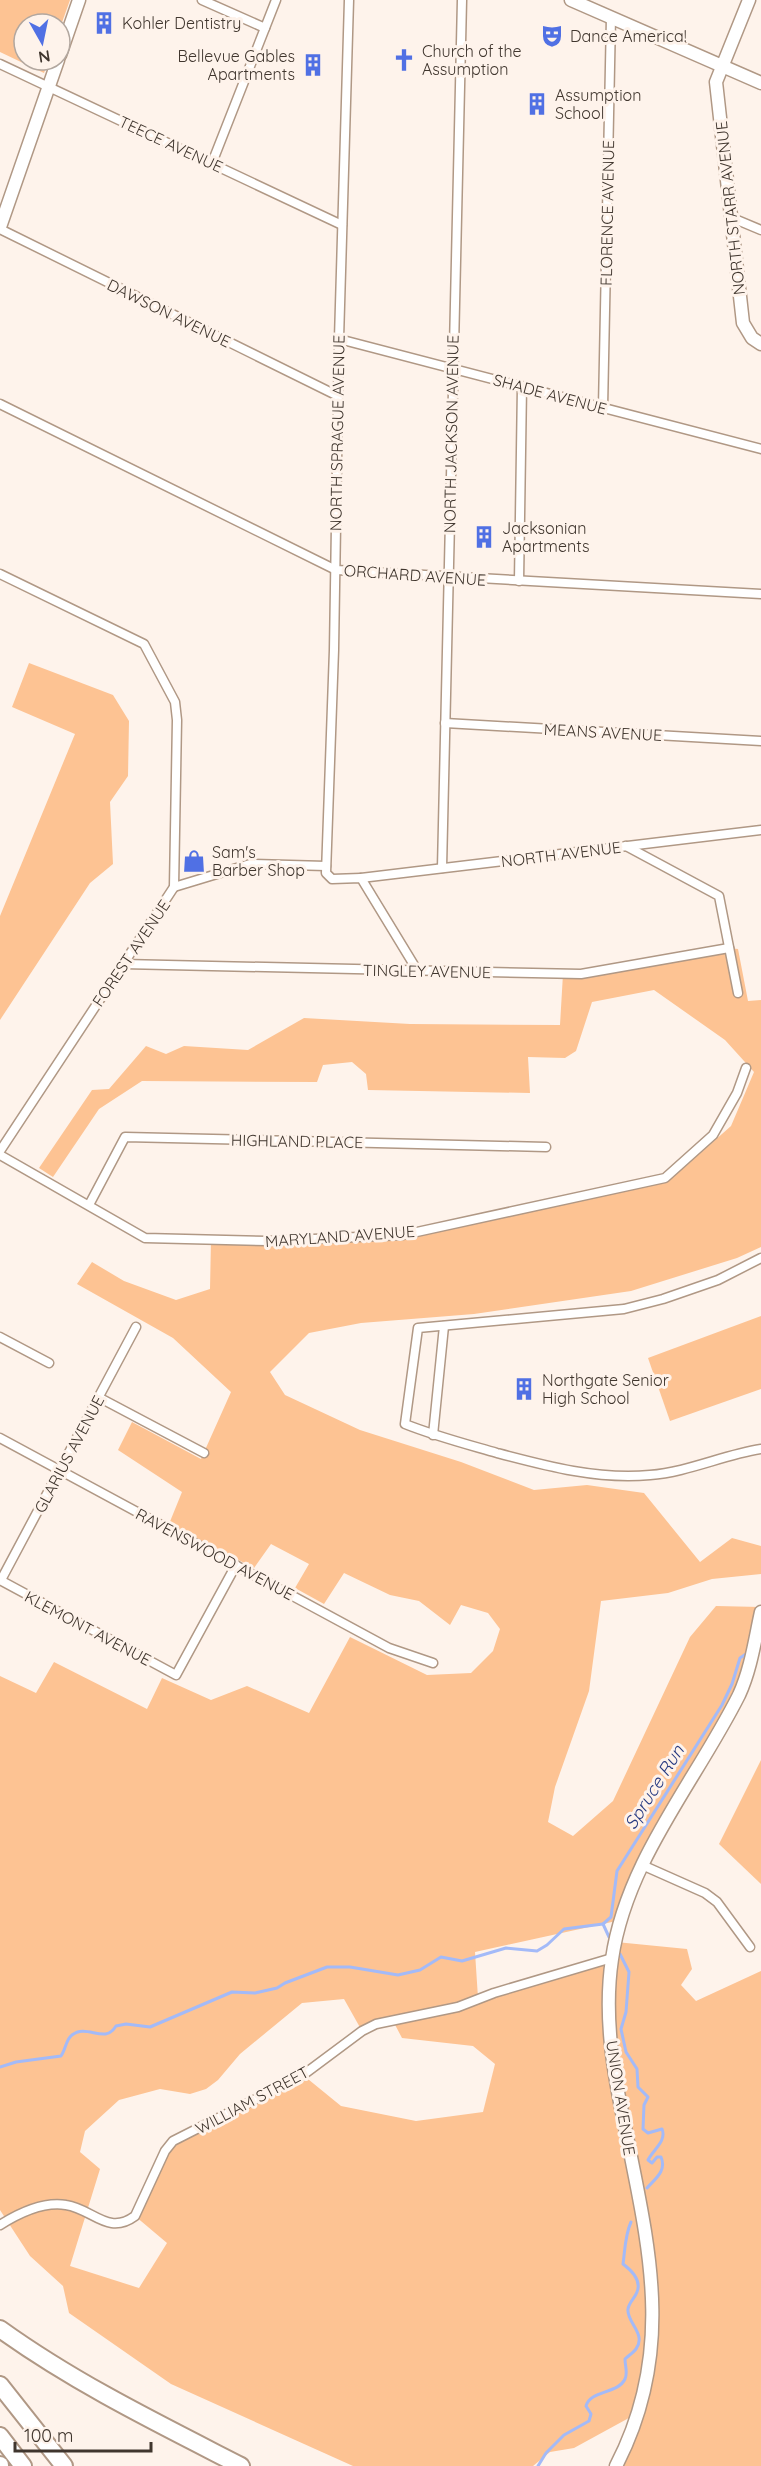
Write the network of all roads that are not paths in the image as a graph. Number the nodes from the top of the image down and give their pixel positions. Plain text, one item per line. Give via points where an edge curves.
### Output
1 (79, 0) edge
2 (202, 0) edge
3 (276, 0) edge
4 (349, 0) edge
5 (462, 0) edge
6 (571, 0) edge
7 (749, 0) edge
8 (611, 18) junction
9 (72, 20) edge
10 (266, 28) junction
11 (0, 63) edge
12 (722, 66) junction
13 (54, 72) edge
14 (761, 83) edge
15 (49, 87) junction
16 (212, 163) junction
17 (730, 217) junction
18 (342, 225) junction
19 (0, 228) edge
20 (761, 230) edge
21 (339, 339) junction
22 (761, 344) edge
23 (452, 369) junction
24 (522, 386) junction
25 (338, 396) junction
26 (0, 404) edge
27 (603, 408) junction
28 (761, 448) edge
29 (336, 570) junction
30 (0, 574) edge
31 (448, 578) junction
32 (519, 581) junction
33 (761, 594) edge
34 (445, 723) junction
35 (761, 741) edge
36 (761, 830) edge
37 (626, 846) junction
38 (326, 866) junction
39 (442, 868) junction
40 (361, 878) junction
41 (174, 887) junction
42 (729, 948) junction
43 (123, 964) junction
44 (417, 970) junction
45 (738, 993) dead end
46 (746, 1068) dead end
47 (546, 1147) dead end
48 (0, 1153) edge
49 (89, 1205) junction
50 (761, 1258) edge
51 (444, 1326) junction
52 (136, 1327) dead end
53 (0, 1337) edge
54 (49, 1363) dead end
55 (100, 1398) junction
56 (433, 1435) junction
57 (0, 1438) edge
58 (761, 1449) edge
59 (204, 1453) dead end
60 (60, 1471) junction
61 (236, 1565) junction
62 (0, 1580) edge
63 (761, 1612) edge
64 (433, 1663) dead end
65 (642, 1865) junction
66 (750, 1947) dead end
67 (612, 1958) junction
68 (0, 2225) edge
69 (0, 2329) edge
70 (0, 2385) edge
71 (0, 2436) edge
72 (23, 2466) edge
73 (64, 2466) edge
74 (241, 2466) edge
75 (616, 2466) edge

1 - 9 street
2 - 10 street
3 - 10 street
4 - 18 street, NORTH SPRAGUE AVENUE
5 - 23 street, NORTH JACKSON AVENUE
6 - 8 street
7 - 12 street, NORTH STARR AVENUE
8 - 12 street
8 - 27 street, FLORENCE AVENUE
10 - 16 street
11 - 15 street, TEECE AVENUE
12 - 14 street
12 - 17 street, NORTH STARR AVENUE via 716,82
13 - 15 street
15 - 16 street, TEECE AVENUE
15 - 19 street
16 - 18 street, TEECE AVENUE
17 - 20 street
17 - 22 street, NORTH STARR AVENUE via 743,323
18 - 21 street, NORTH SPRAGUE AVENUE
19 - 25 street, DAWSON AVENUE
21 - 23 street, SHADE AVENUE
21 - 25 street, NORTH SPRAGUE AVENUE
23 - 24 street, SHADE AVENUE
23 - 31 street, NORTH JACKSON AVENUE
24 - 27 street, SHADE AVENUE
24 - 32 street
25 - 29 street, NORTH SPRAGUE AVENUE
26 - 29 street, ORCHARD AVENUE
27 - 28 street, SHADE AVENUE
29 - 31 street, ORCHARD AVENUE
29 - 38 street, NORTH SPRAGUE AVENUE
30 - 41 street, FOREST AVENUE via 139,641 147,649 177,710
31 - 32 street, ORCHARD AVENUE
31 - 34 street, NORTH JACKSON AVENUE
32 - 33 street, ORCHARD AVENUE
34 - 35 street, MEANS AVENUE
34 - 39 street, NORTH JACKSON AVENUE
36 - 37 street, NORTH AVENUE
37 - 39 street, NORTH AVENUE
37 - 42 street via 719,896
38 - 40 street, NORTH AVENUE via 326,875 332,879
38 - 41 street via 250,864
39 - 40 street, NORTH AVENUE
40 - 44 street
41 - 43 street, FOREST AVENUE
42 - 44 street, TINGLEY AVENUE via 581,974
42 - 45 street
43 - 44 street, TINGLEY AVENUE
43 - 48 street, FOREST AVENUE
46 - 49 street, MARYLAND AVENUE via 713,1135 665,1178 403,1235 268,1241 145,1238
47 - 49 street, HIGHLAND PLACE via 125,1137
48 - 49 street, MARYLAND AVENUE
50 - 51 street via 718,1280 624,1309
51 - 56 street
51 - 56 street via 418,1328 405,1424
52 - 55 street, GLARIUS AVENUE
53 - 54 street
55 - 59 street
55 - 60 street, GLARIUS AVENUE
56 - 58 street via 549,1467 602,1475 649,1476
57 - 60 street, RAVENSWOOD AVENUE
60 - 61 street, RAVENSWOOD AVENUE
60 - 62 street, GLARIUS AVENUE
61 - 62 street, KLEMONT AVENUE via 176,1675
61 - 64 street, RAVENSWOOD AVENUE via 388,1648
63 - 65 street, UNION AVENUE via 740,1693
65 - 66 street via 717,1902
65 - 67 street, UNION AVENUE via 621,1920
67 - 68 street, WILLIAM STREET via 494,1992 458,2007 392,2019 362,2031 303,2075 173,2141 135,2216 127,2222 104,2222 64,2204 31,2209
67 - 75 street, UNION AVENUE via 613,2062 647,2243 654,2310 646,2386
69 - 74 highway via 67,2373
70 - 73 highway
71 - 72 highway

